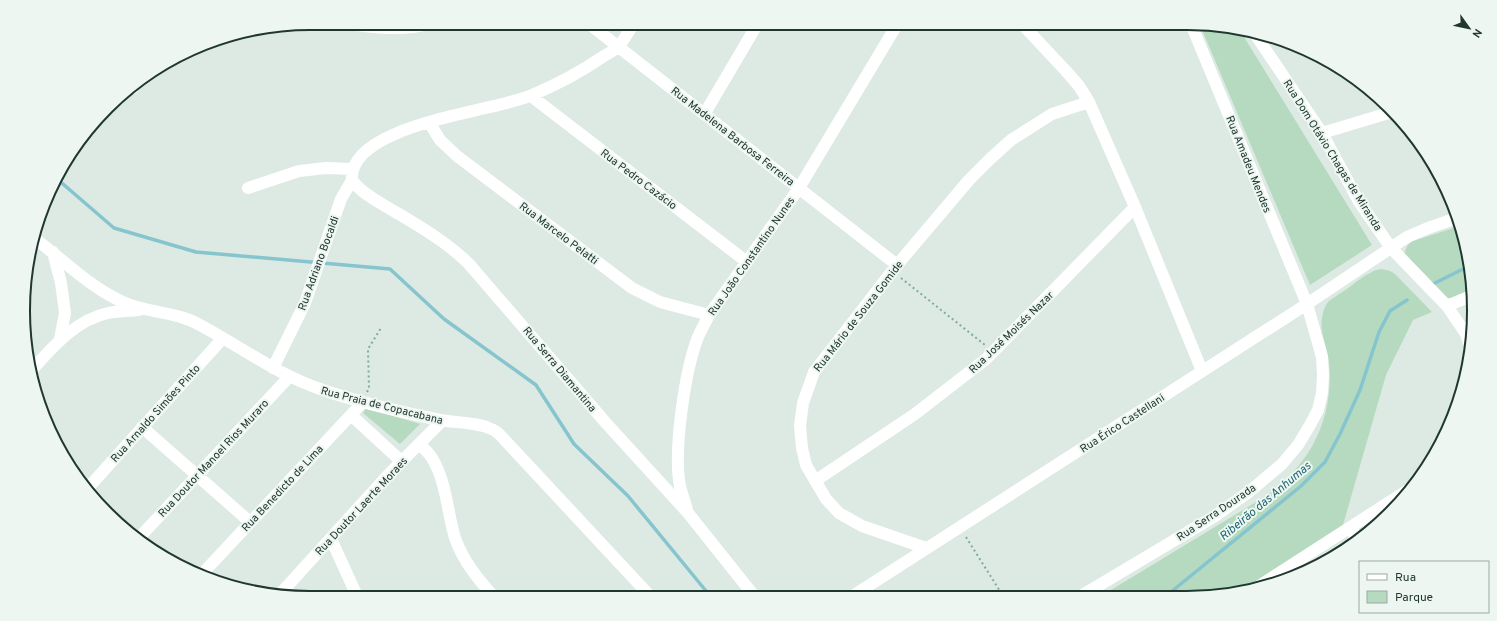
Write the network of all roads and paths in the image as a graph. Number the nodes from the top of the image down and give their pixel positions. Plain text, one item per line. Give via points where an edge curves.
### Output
1 (597, 30) edge
2 (629, 30) edge
3 (754, 30) edge
4 (894, 30) edge
5 (1027, 30) edge
6 (1194, 30) edge
7 (1259, 40) edge
8 (618, 47) junction
9 (531, 96) junction
10 (1089, 102) junction
11 (705, 113) junction
12 (1386, 114) edge
13 (429, 122) junction
14 (1322, 134) junction
15 (352, 171) junction
16 (248, 188) dead end
17 (799, 188) junction
18 (1135, 207) junction
19 (1452, 220) edge
20 (39, 242) edge
21 (1391, 248) junction
22 (53, 252) junction
23 (747, 262) junction
24 (895, 268) junction
25 (1466, 298) edge
26 (1307, 304) junction
27 (1447, 306) junction
28 (144, 310) junction
29 (709, 315) junction
30 (381, 328) dead end
31 (1466, 334) edge
32 (223, 338) junction
33 (60, 339) junction
34 (994, 352) junction
35 (35, 366) edge
36 (273, 368) junction
37 (1202, 371) junction
38 (289, 377) junction
39 (363, 402) junction
40 (351, 415) junction
41 (442, 421) junction
42 (142, 427) junction
43 (420, 444) junction
44 (401, 462) junction
45 (196, 475) junction
46 (815, 481) junction
47 (91, 485) edge
48 (1393, 500) edge
49 (688, 513) junction
50 (250, 522) junction
51 (960, 527) junction
52 (1352, 527) junction
53 (142, 534) edge
54 (1354, 535) edge
55 (331, 539) junction
56 (926, 548) junction
57 (205, 571) edge
58 (1273, 577) edge
59 (284, 590) edge
60 (355, 591) edge
61 (488, 591) edge
62 (645, 591) edge
63 (750, 591) edge
64 (859, 591) edge
65 (1000, 591) edge
66 (1089, 591) edge

1 - 8 street, Rua Madelena Barbosa Ferreira
2 - 8 street
3 - 11 street
4 - 17 street, Rua João Constantino Nunes
5 - 10 street via 1079,86
6 - 26 street, Rua Amadeu Mendes
7 - 14 street, Rua Dom Otávio Chagas de Miranda
8 - 9 street, Rua Adriano Bocaldi via 592,65
8 - 11 street, Rua Madelena Barbosa Ferreira
9 - 13 street, Rua Adriano Bocaldi
9 - 23 street, Rua Pedro Cazácio
10 - 18 street
10 - 24 street, Rua Mário de Souza Gomide via 1052,114 1011,140 969,180
11 - 17 street, Rua Madelena Barbosa Ferreira
12 - 14 street
13 - 15 street, Rua Adriano Bocaldi via 383,139 366,150
13 - 29 street, Rua Marcelo Pelatti via 440,140 457,156 632,288 660,302
14 - 21 street, Rua Dom Otávio Chagas de Miranda via 1358,200
15 - 16 street via 326,168 299,171
15 - 36 street, Rua Adriano Bocaldi via 305,303
15 - 49 street, Rua Serra Diamantina via 363,191 430,233 464,258 606,423
17 - 23 street, Rua João Constantino Nunes
17 - 24 street, Rua Madelena Barbosa Ferreira
18 - 34 street, Rua José Moisés Nazar
18 - 37 street
19 - 21 street via 1407,237
20 - 22 street, Rua Praia de Copacabana
21 - 26 street, Rua Érico Castellani
21 - 27 street, Rua Dom Otávio Chagas de Miranda
22 - 28 street, Rua Praia de Copacabana via 89,283
22 - 33 street via 65,313
23 - 29 street, Rua João Constantino Nunes
24 - 34 path
24 - 46 street, Rua Mário de Souza Gomide via 814,372 803,403 800,426 806,465
25 - 27 street
26 - 37 street, Rua Érico Castellani
26 - 66 street, Rua Serra Dourada via 1322,357 1322,393 1318,410 1298,445 1282,464 1215,516
27 - 31 street, Rua Dom Otávio Chagas de Miranda
28 - 32 street, Rua Praia de Copacabana via 198,324
28 - 33 street via 108,313 87,321
29 - 49 street, Rua João Constantino Nunes via 698,338 688,372 681,418 678,456 680,486
30 - 39 path via 368,349 369,388
32 - 36 street, Rua Praia de Copacabana
32 - 42 street, Rua Arnaldo Simões Pinto
33 - 35 street
34 - 46 street, Rua José Moisés Nazar via 915,414
36 - 38 street, Rua Praia de Copacabana
37 - 51 street, Rua Érico Castellani
38 - 39 street, Rua Praia de Copacabana
38 - 45 street, Rua Doutor Manoel Rios Muraro
39 - 40 street, Rua Benedicto de Lima
39 - 41 street, Rua Praia de Copacabana
40 - 44 street
40 - 50 street, Rua Benedicto de Lima
41 - 43 street, Rua Doutor Laerte Moraes
41 - 62 street, Rua Praia de Copacabana via 491,429 501,436
42 - 45 street
42 - 47 street, Rua Arnaldo Simões Pinto
43 - 44 street, Rua Doutor Laerte Moraes
43 - 61 street via 432,458 444,485 455,538 463,557
44 - 55 street, Rua Doutor Laerte Moraes
45 - 50 street
45 - 53 street, Rua Doutor Manoel Rios Muraro
46 - 56 street, Rua Mário de Souza Gomide via 839,513 862,526
48 - 52 street
49 - 63 street, Rua Serra Diamantina
50 - 57 street, Rua Benedicto de Lima
51 - 56 street, Rua Érico Castellani
51 - 65 path
52 - 54 street
52 - 58 street
55 - 59 street, Rua Doutor Laerte Moraes
55 - 60 street
56 - 64 street, Rua Érico Castellani

